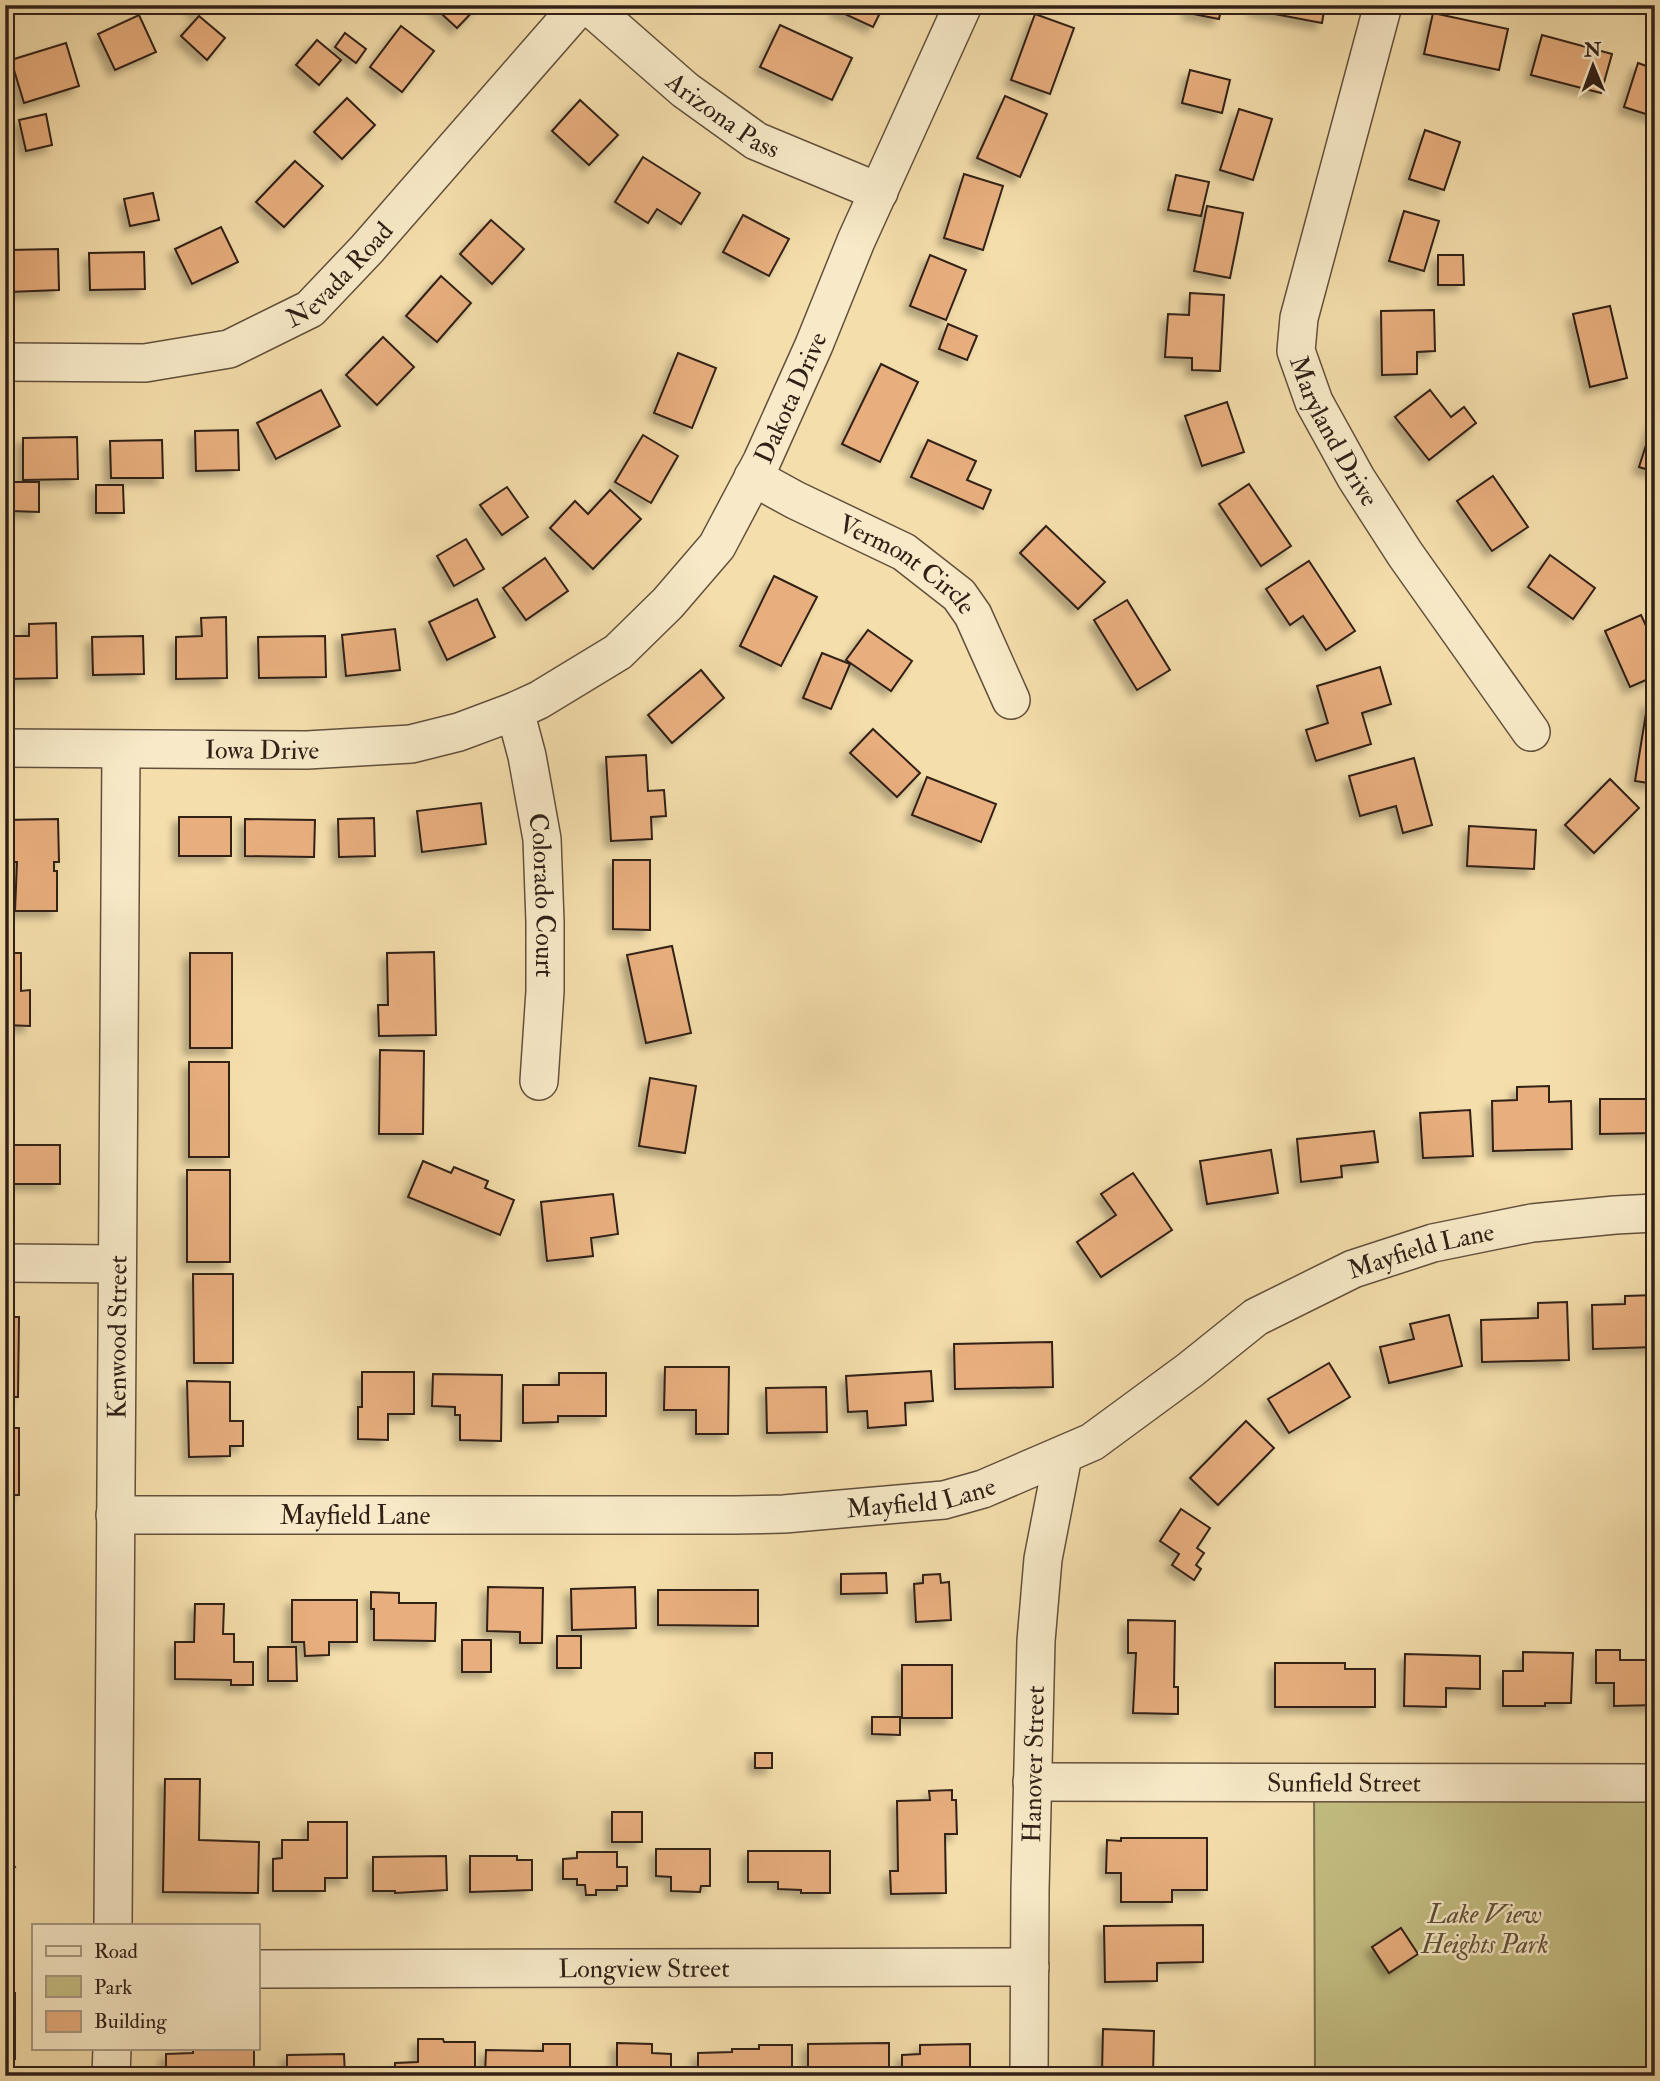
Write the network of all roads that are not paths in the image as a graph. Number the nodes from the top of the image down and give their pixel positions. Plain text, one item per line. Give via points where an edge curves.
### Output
1 (580, 5) edge
2 (588, 5) edge
3 (963, 5) edge
4 (1383, 5) edge
5 (878, 192) junction
6 (5, 362) edge
7 (753, 477) junction
8 (1011, 700) dead end
9 (515, 711) junction
10 (1531, 732) dead end
11 (5, 748) edge
12 (121, 750) junction
13 (540, 1081) dead end
14 (1655, 1213) edge
15 (5, 1263) edge
16 (117, 1264) junction
17 (1063, 1456) junction
18 (115, 1515) junction
19 (1032, 1782) junction
20 (1655, 1783) edge
21 (113, 1924) edge
22 (1030, 1967) junction
23 (259, 1969) edge
24 (111, 2050) edge
25 (111, 2076) edge
26 (1028, 2076) edge

1 - 6 street, Nevada Road via 310,309 229,349 145,363
2 - 5 street, Arizona Pass via 685,90 756,142
3 - 5 street, Dakota Drive
4 - 10 street, Maryland Drive via 1299,318 1296,351 1314,402 1356,478
5 - 7 street, Dakota Drive
7 - 8 street, Vermont Circle via 904,552 959,595 973,615
7 - 9 street, Dakota Drive via 717,547 668,603 618,652
9 - 12 street, Iowa Drive via 411,744 307,750
9 - 13 street, Colorado Court via 542,839 545,977
11 - 12 street, Iowa Drive
12 - 16 street, Kenwood Street
14 - 17 street, Mayfield Lane via 1532,1223 1433,1243 1353,1269 1256,1317 1102,1434
15 - 16 street
16 - 18 street, Kenwood Street
17 - 18 street, Mayfield Lane via 944,1500 783,1514
17 - 19 street, Hanover Street via 1043,1559
18 - 21 street, Kenwood Street
19 - 20 street, Sunfield Street
19 - 22 street, Hanover Street
22 - 23 street, Longview Street
22 - 26 street, Hanover Street
24 - 25 street

